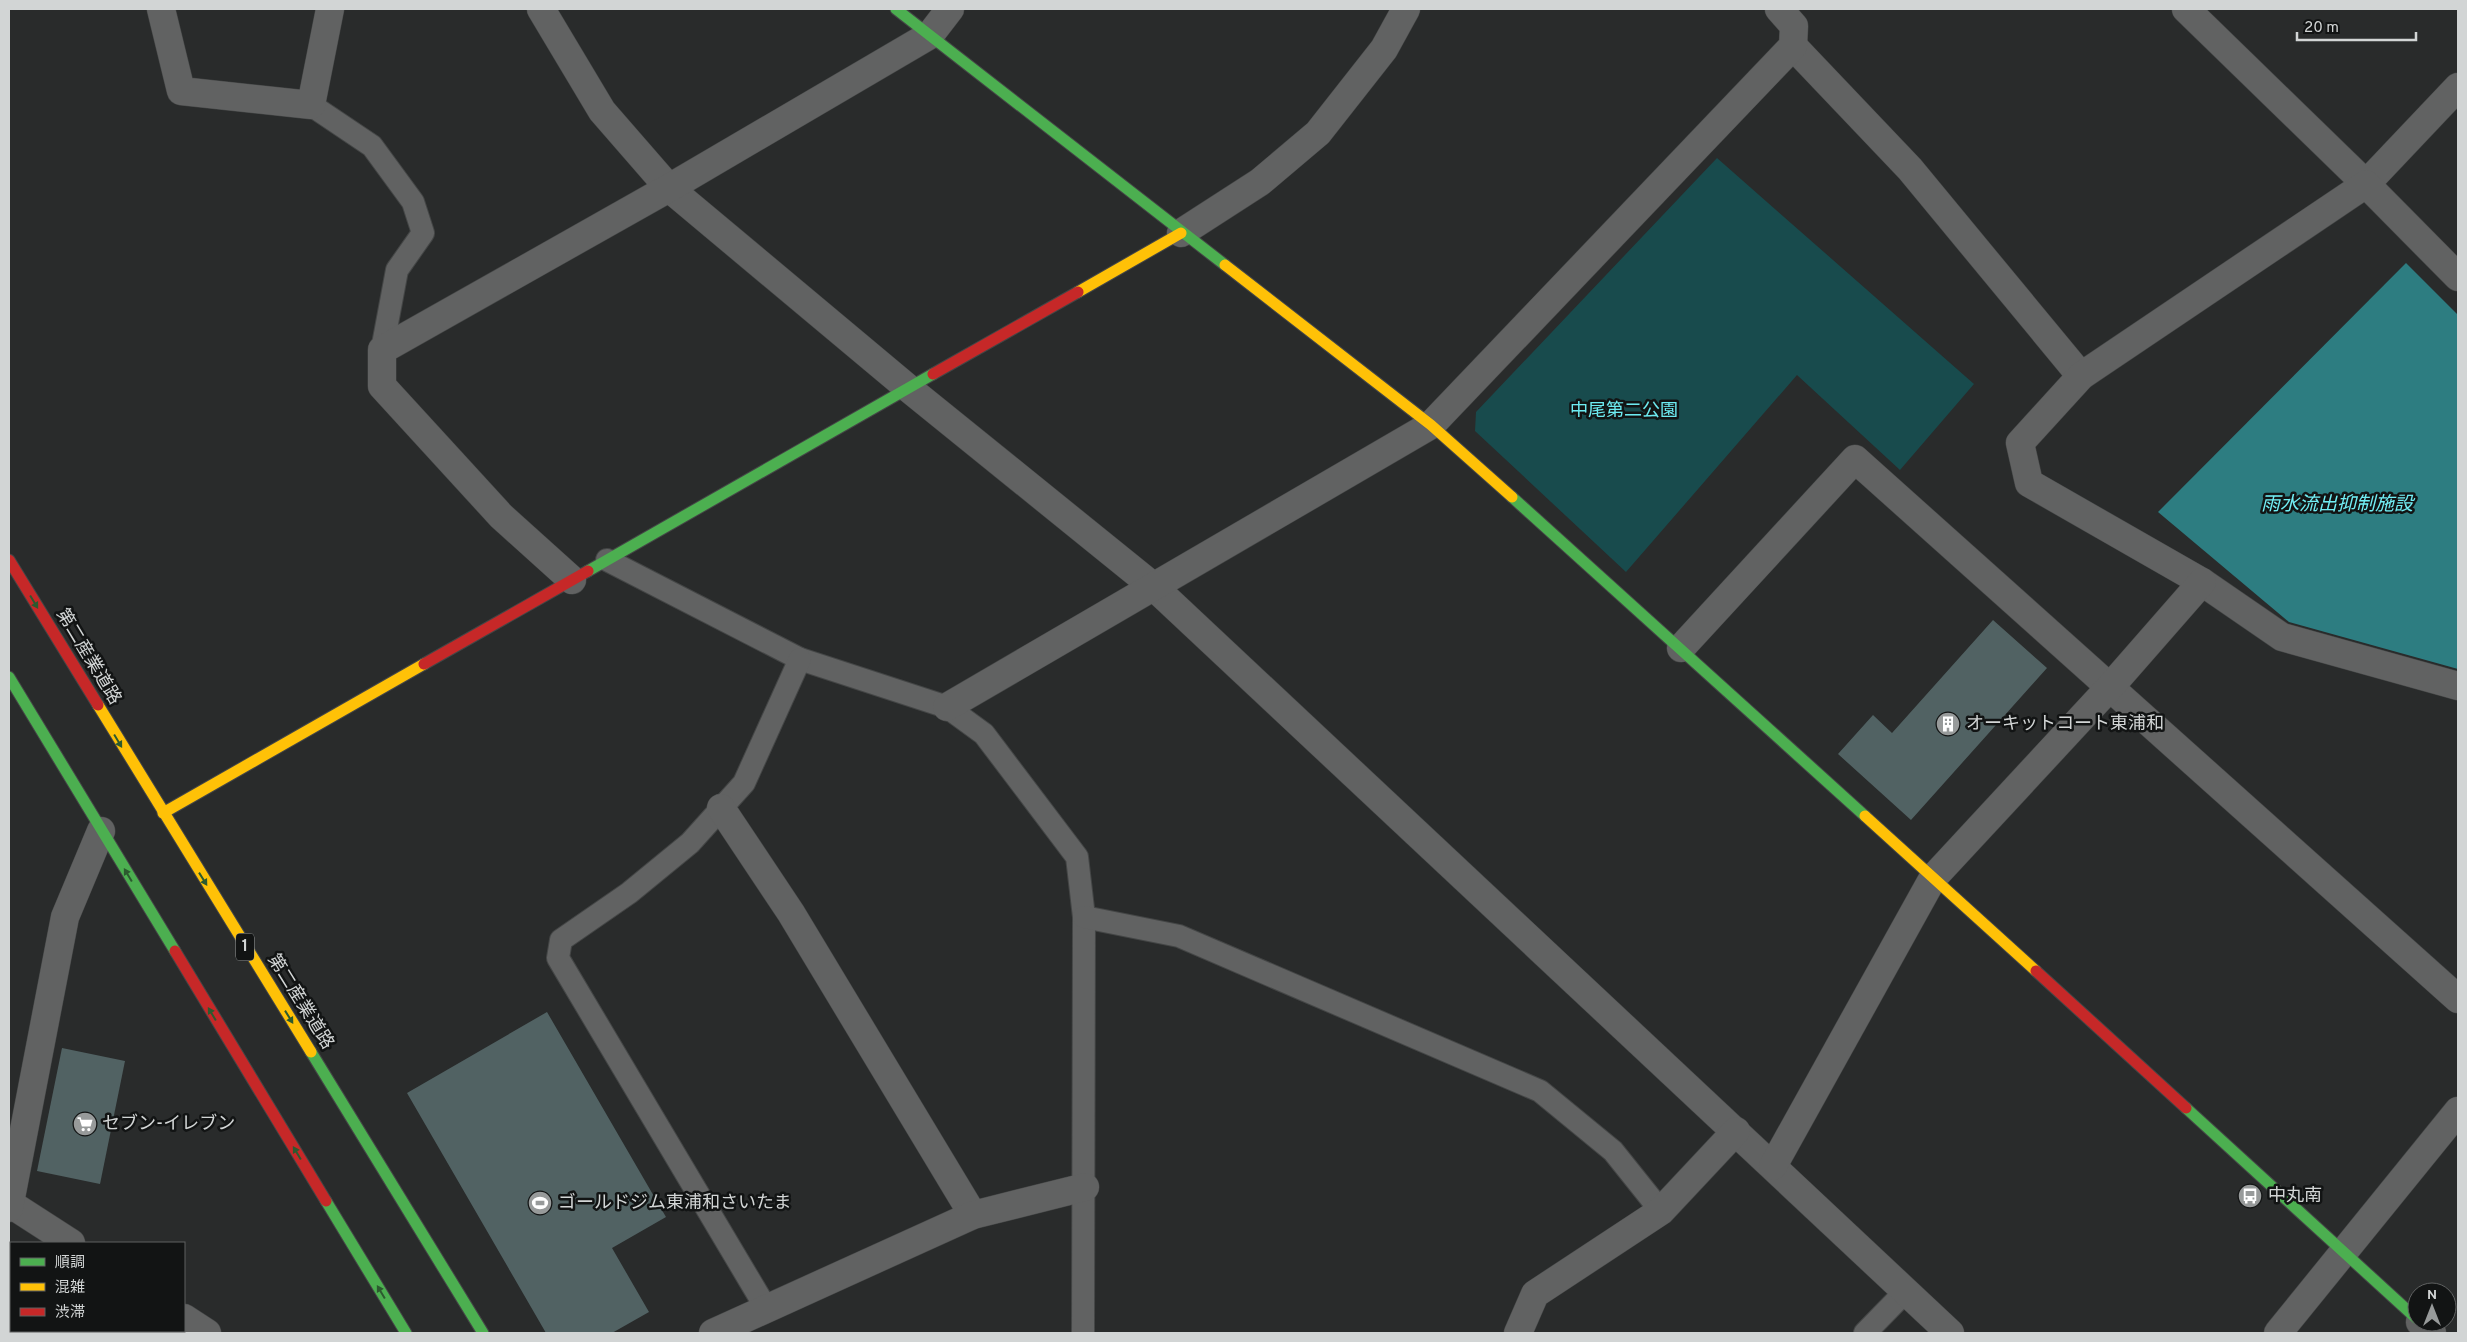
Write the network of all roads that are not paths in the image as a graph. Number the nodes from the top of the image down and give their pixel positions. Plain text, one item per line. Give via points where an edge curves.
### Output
1 (161, 9) edge
2 (330, 9) edge
3 (541, 9) edge
4 (896, 9) edge
5 (950, 9) edge
6 (1406, 9) edge
7 (1779, 9) edge
8 (2186, 9) edge
9 (930, 35) junction
10 (1793, 46) junction
11 (2458, 87) edge
12 (311, 105) junction
13 (2366, 184) junction
14 (669, 188) junction
15 (1182, 232) junction
16 (2458, 277) edge
17 (382, 350) junction
18 (2081, 376) junction
19 (908, 388) junction
20 (1431, 425) junction
21 (9, 560) edge
22 (606, 560) junction
23 (572, 580) junction
24 (2202, 582) junction
25 (1154, 587) junction
26 (1681, 648) junction
27 (800, 659) junction
28 (9, 677) edge
29 (2111, 686) junction
30 (2458, 686) edge
31 (947, 708) junction
32 (721, 808) junction
33 (162, 813) junction
34 (101, 831) junction
35 (1933, 878) junction
36 (1084, 917) junction
37 (2458, 999) edge
38 (2458, 1111) edge
39 (1736, 1131) junction
40 (1773, 1166) junction
41 (1085, 1187) junction
42 (10, 1205) edge
43 (1661, 1211) junction
44 (973, 1215) junction
45 (69, 1242) edge
46 (2343, 1252) junction
47 (1905, 1292) junction
48 (766, 1308) junction
49 (2407, 1311) edge
50 (185, 1319) edge
51 (207, 1333) edge
52 (406, 1333) edge
53 (484, 1333) edge
54 (713, 1333) edge
55 (1083, 1333) edge
56 (1518, 1333) edge
57 (1866, 1333) edge
58 (1950, 1333) edge
59 (2278, 1333) edge

1 - 12 street via 181,91
2 - 12 street
3 - 14 street via 602,111
4 - 9 street
5 - 9 street
6 - 15 street via 1384,48 1318,133 1260,182
7 - 10 street via 1794,26
8 - 13 street
9 - 14 street
9 - 15 street
10 - 18 street via 1910,169
10 - 20 street
11 - 13 street
12 - 17 lane via 372,146 413,202 423,232 397,270
13 - 16 street
13 - 18 street
14 - 17 street
14 - 19 street
15 - 19 street
15 - 20 street
17 - 23 street via 382,386 501,516
18 - 24 street via 2020,443 2029,482
19 - 22 street
19 - 25 street
20 - 25 street
20 - 26 street
21 -> 33 street, 第二産業道路 / 1
22 - 23 street
22 - 27 lane
23 - 33 street
24 - 29 street
24 - 30 street via 2282,637
25 - 31 street
25 - 39 street
26 - 29 street via 1855,459
26 - 35 street
27 - 31 lane
27 - 32 lane via 744,783
28 - 34 street
29 - 35 street
29 - 37 street
31 - 36 lane via 984,734 1077,856
32 - 44 street via 791,913
32 - 48 lane via 690,843 629,893 561,940 558,958
33 -> 53 street, 第二産業道路 / 1
34 - 42 street via 65,916
52 -> 34 street
35 - 40 street
35 - 46 street
36 - 41 lane
36 - 43 lane via 1179,936 1540,1091 1613,1151
38 - 46 street
39 - 40 street
39 - 43 street
40 - 47 street
41 - 44 street
41 - 55 lane
42 - 45 street
43 - 56 street via 1535,1294
44 - 48 street
46 - 49 street
46 - 59 street
47 - 57 lane
47 - 58 street
48 - 54 street
50 - 51 street

